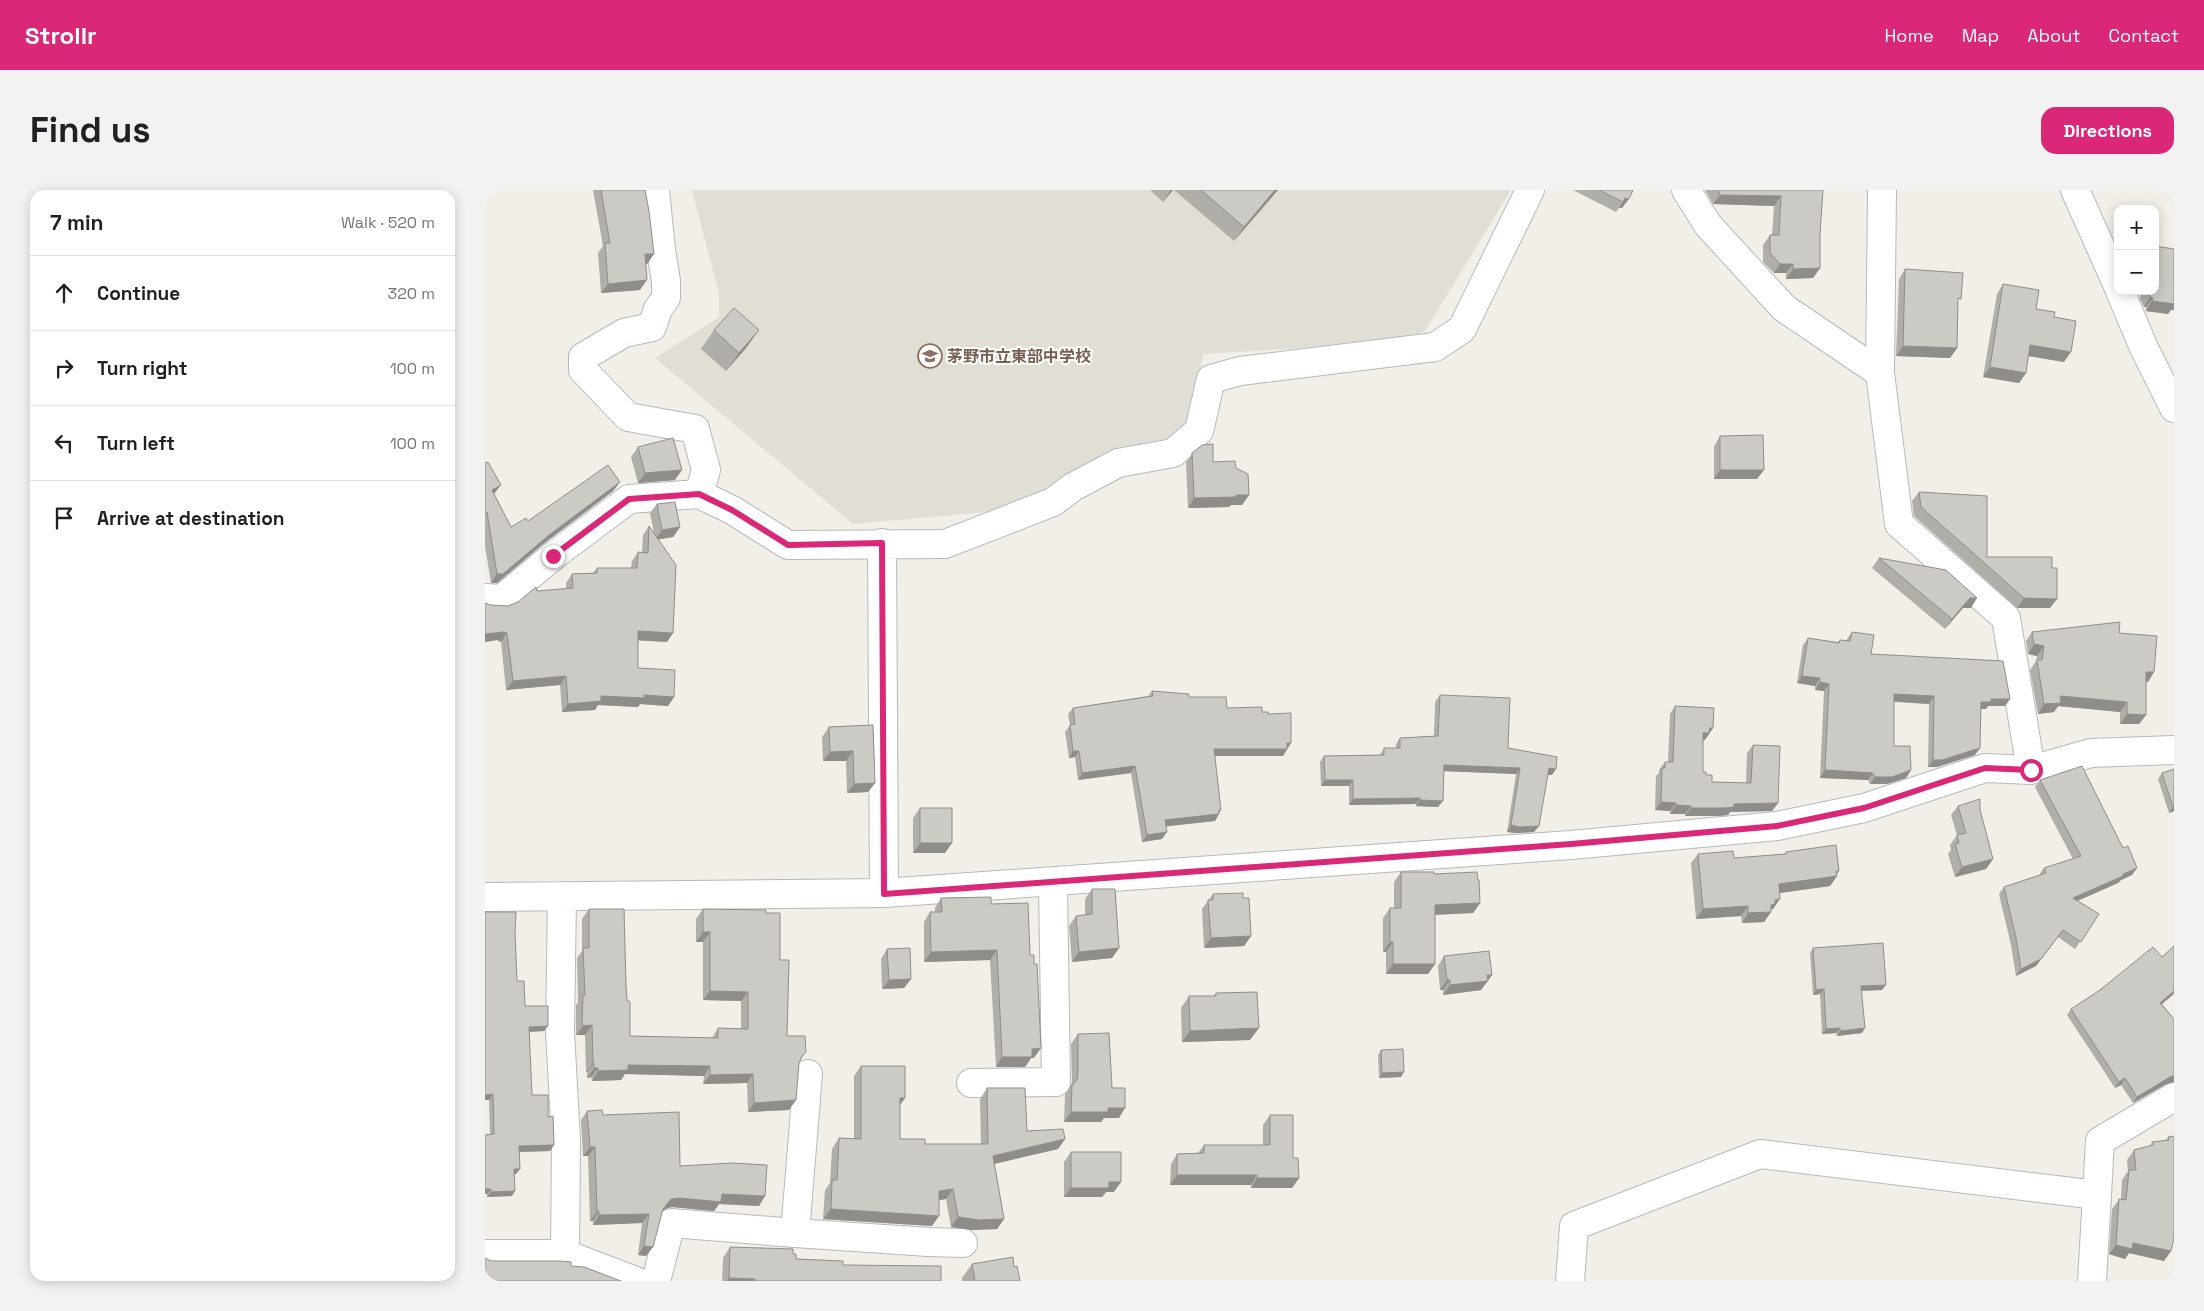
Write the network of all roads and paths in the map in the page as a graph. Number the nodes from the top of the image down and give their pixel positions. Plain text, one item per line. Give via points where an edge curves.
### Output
1 (655, 190) edge
2 (1529, 190) edge
3 (1686, 190) edge
4 (1882, 190) edge
5 (2075, 190) edge
6 (2114, 277) edge
7 (2122, 295) edge
8 (1880, 373) junction
9 (2174, 408) edge
10 (699, 494) junction
11 (882, 543) junction
12 (485, 598) edge
13 (2174, 750) edge
14 (2031, 770) junction
15 (1053, 883) junction
16 (884, 894) junction
17 (485, 896) edge
18 (562, 896) junction
19 (808, 1074) dead end
20 (971, 1083) dead end
21 (2174, 1097) edge
22 (2097, 1195) junction
23 (795, 1232) junction
24 (963, 1243) dead end
25 (485, 1254) edge
26 (565, 1254) junction
27 (636, 1281) edge
28 (656, 1281) edge
29 (1570, 1281) edge
30 (2092, 1281) edge

1 - 10 street via 666,298 652,327 624,333 598,347 583,357 583,370 628,418 695,429 706,470
2 - 11 street via 1462,329 1435,347 1240,371 1211,379 1199,431 1173,453 1118,463 1073,487 1053,502 945,544
3 - 8 street via 1707,225 1784,308
4 - 8 street
5 - 6 street
7 - 9 street
8 - 14 street via 1899,524 2006,618
10 - 11 street via 732,510 788,545
10 - 12 street via 629,499 502,599
11 - 16 street
13 - 14 street via 2091,753
14 - 15 street via 1985,768 1864,808 1777,826
15 - 16 street
15 - 20 street via 1056,1082
16 - 18 street
17 - 18 street
18 - 26 street via 560,1032 566,1140
19 - 23 street
21 - 22 street via 2100,1141
22 - 29 street via 1760,1154 1574,1226
22 - 30 street
23 - 24 street
23 - 28 street via 671,1223
25 - 26 street
26 - 27 street

